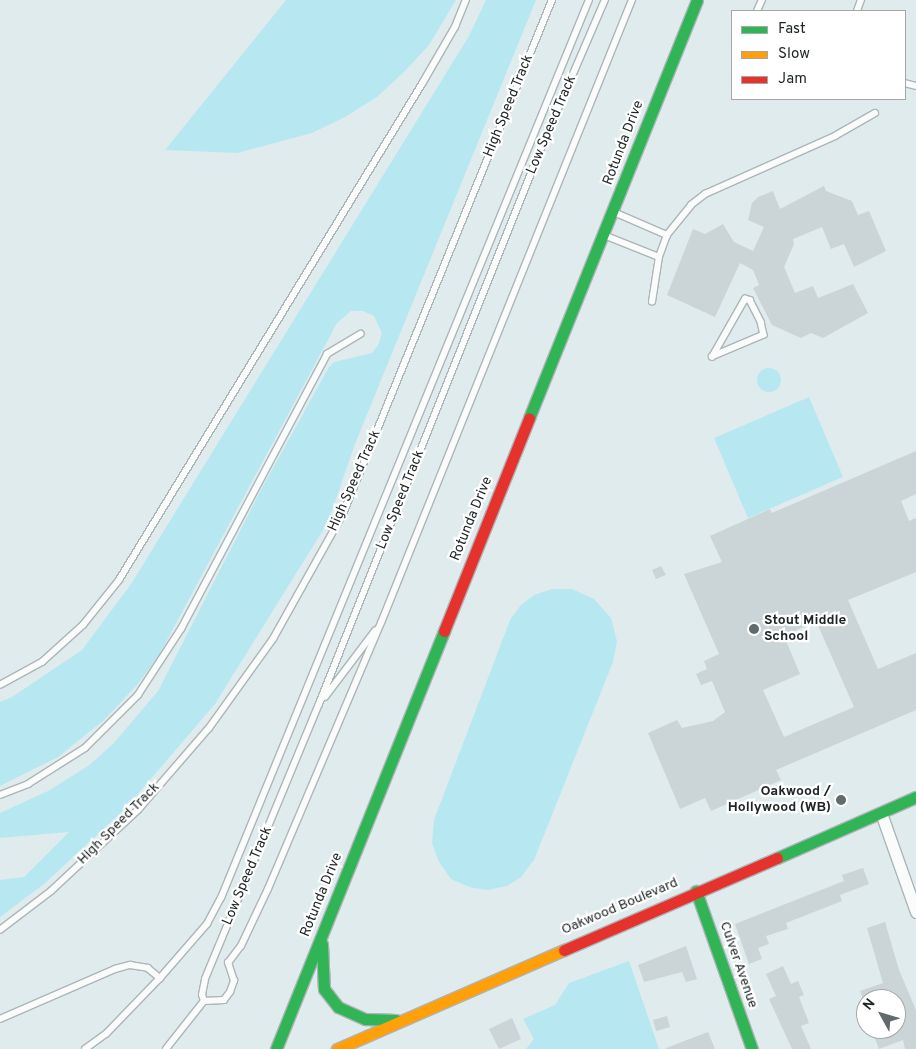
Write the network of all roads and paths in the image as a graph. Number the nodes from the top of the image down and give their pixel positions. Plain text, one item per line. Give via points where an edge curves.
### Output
1 (466, 0) edge
2 (552, 0) edge
3 (589, 0) edge
4 (605, 0) edge
5 (632, 0) edge
6 (697, 0) edge
7 (875, 113) dead end
8 (613, 212) junction
9 (604, 235) junction
10 (667, 235) junction
11 (659, 257) junction
12 (652, 302) dead end
13 (360, 334) dead end
14 (712, 357) joint
15 (381, 623) junction
16 (0, 685) edge
17 (319, 704) junction
18 (0, 795) edge
19 (916, 797) edge
20 (881, 813) junction
21 (696, 891) junction
22 (916, 912) edge
23 (0, 930) edge
24 (323, 932) junction
25 (160, 978) junction
26 (204, 1002) junction
27 (0, 1019) edge
28 (400, 1020) junction
29 (85, 1049) edge
30 (166, 1049) edge
31 (276, 1049) edge
32 (337, 1049) edge
33 (752, 1049) edge

1 - 16 lane via 455,27 422,84 119,580 83,624 42,662
2 - 23 lane, High Speed Track via 343,514 273,639 209,728 138,810 51,890
3 - 25 lane, Low Speed Track via 221,898 207,924
4 - 17 lane, Low Speed Track via 538,155
5 - 15 lane
6 - 8 main road, Rotunda Drive
7 - 10 lane via 842,133 705,194 691,204
8 - 9 main road, Rotunda Drive
8 - 10 lane
9 - 11 lane
9 - 24 main road, Rotunda Drive
10 - 11 lane
11 - 12 lane
13 - 18 lane via 327,354 180,629 138,695 85,748 28,784
14 - 14 lane via 764,334 750,300 745,299
15 - 17 lane
15 - 26 lane via 268,889 241,946 228,963 234,981 230,992 224,1000
17 - 26 lane, Low Speed Track via 205,979
19 - 20 main road, Oakwood Boulevard
20 - 21 main road, Oakwood Boulevard
20 - 22 street
21 - 28 main road, Oakwood Boulevard
21 - 33 main road, Culver Avenue
24 - 28 main road via 324,988 332,999 349,1013 365,1019
24 - 31 main road, Rotunda Drive
25 - 27 lane via 148,968 130,965
25 - 29 lane, Low Speed Track via 106,1034
26 - 30 lane
28 - 32 main road, Oakwood Boulevard

